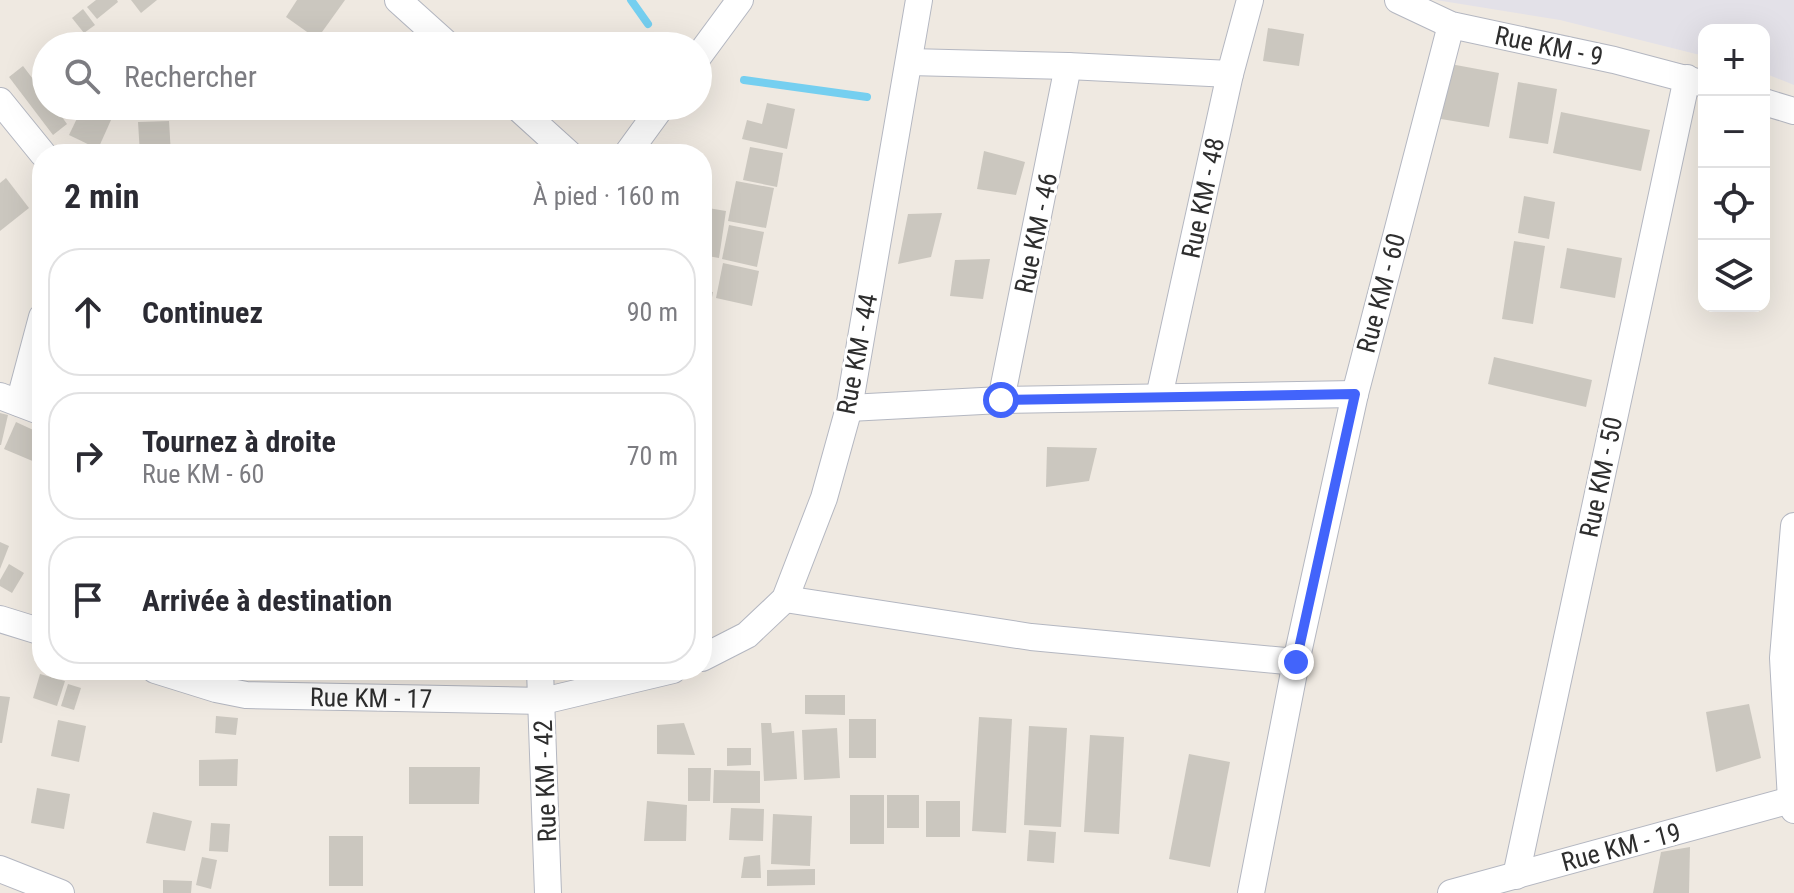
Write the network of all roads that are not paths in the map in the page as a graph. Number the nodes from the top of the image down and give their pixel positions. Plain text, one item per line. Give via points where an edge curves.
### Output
1 (398, 0) edge
2 (740, 0) edge
3 (919, 0) edge
4 (1250, 0) edge
5 (1398, 0) edge
6 (1451, 25) junction
7 (433, 32) edge
8 (712, 38) edge
9 (909, 62) junction
10 (1068, 66) junction
11 (1230, 74) junction
12 (1695, 81) edge
13 (0, 101) edge
14 (1770, 104) edge
15 (1794, 111) edge
16 (531, 120) edge
17 (652, 120) edge
18 (35, 144) edge
19 (558, 144) edge
20 (634, 144) edge
21 (32, 357) edge
22 (1355, 394) junction
23 (1159, 397) junction
24 (1001, 400) junction
25 (20, 404) edge
26 (849, 408) junction
27 (1794, 526) edge
28 (785, 599) junction
29 (0, 619) edge
30 (32, 629) edge
31 (712, 653) edge
32 (1296, 662) junction
33 (187, 680) edge
34 (541, 680) edge
35 (631, 680) edge
36 (543, 701) junction
37 (1793, 805) edge
38 (0, 869) edge
39 (1516, 876) junction
40 (61, 893) edge
41 (548, 893) edge
42 (1251, 893) edge
43 (1451, 893) edge

1 - 7 street
2 - 8 street
3 - 9 street, Rue KM - 44
4 - 11 street, Rue KM - 48
5 - 6 street, Rue KM - 9
6 - 12 street, Rue KM - 9
6 - 22 street, Rue KM - 60
9 - 10 street
9 - 26 street, Rue KM - 44
10 - 11 street
10 - 24 street, Rue KM - 46
11 - 23 street, Rue KM - 48
12 - 39 street, Rue KM - 50
13 - 18 street
14 - 15 street
16 - 19 street
17 - 20 street
21 - 25 street
22 - 23 street
22 - 32 street, Rue KM - 60
23 - 24 street
24 - 26 street
26 - 28 street, Rue KM - 44 via 824,498
27 - 37 street via 1783,658
28 - 31 street, Rue KM - 44 via 747,635
28 - 32 street via 1031,637
29 - 30 street
32 - 42 street, Rue KM - 60
33 - 36 street, Rue KM - 17 via 246,695
34 - 36 street, Rue KM - 42
35 - 36 street
36 - 41 street, Rue KM - 42
37 - 39 street, Rue KM - 19
38 - 40 street
39 - 43 street, Rue KM - 19

